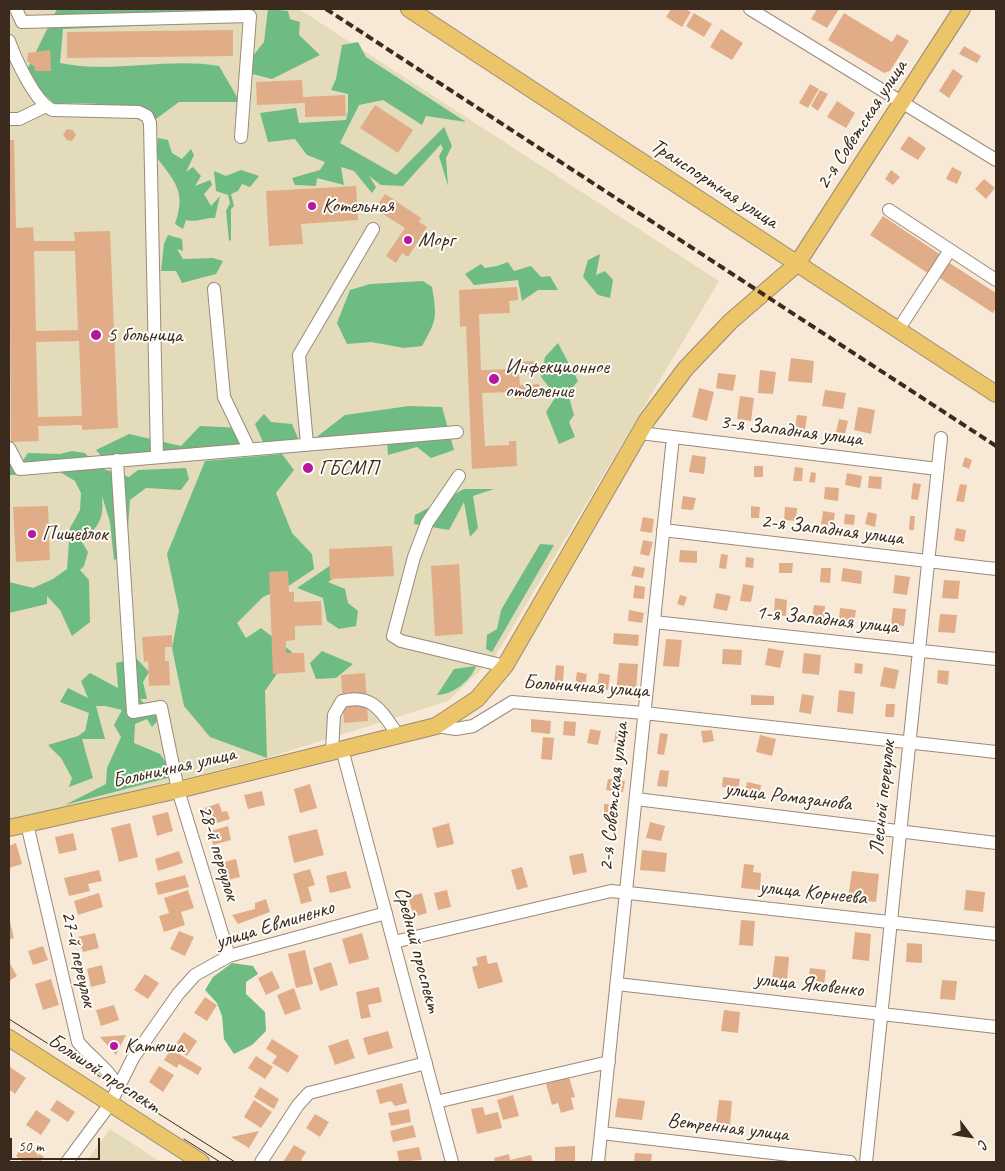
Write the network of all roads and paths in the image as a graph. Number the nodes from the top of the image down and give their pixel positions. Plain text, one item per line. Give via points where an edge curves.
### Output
1 (16, 9) edge
2 (409, 9) edge
3 (750, 9) edge
4 (962, 9) edge
5 (9, 41) edge
6 (13, 67) edge
7 (902, 102) junction
8 (44, 107) junction
9 (14, 119) edge
10 (9, 128) edge
11 (241, 137) dead end
12 (996, 160) edge
13 (889, 210) dead end
14 (373, 229) dead end
15 (950, 250) junction
16 (797, 264) junction
17 (996, 280) edge
18 (214, 289) dead end
19 (898, 330) junction
20 (996, 394) edge
21 (457, 432) dead end
22 (640, 432) junction
23 (673, 436) junction
24 (941, 438) dead end
25 (307, 444) junction
26 (9, 448) edge
27 (249, 449) junction
28 (157, 456) junction
29 (117, 460) junction
30 (938, 469) junction
31 (459, 476) dead end
32 (663, 530) junction
33 (928, 561) junction
34 (996, 569) edge
35 (654, 622) junction
36 (919, 650) junction
37 (996, 659) edge
38 (505, 666) junction
39 (644, 713) junction
40 (436, 726) junction
41 (398, 735) junction
42 (909, 742) junction
43 (337, 750) junction
44 (996, 752) edge
45 (178, 790) junction
46 (636, 799) junction
47 (27, 824) junction
48 (9, 828) edge
49 (900, 831) junction
50 (996, 842) edge
51 (626, 892) junction
52 (386, 913) junction
53 (891, 922) junction
54 (996, 934) edge
55 (394, 942) junction
56 (229, 956) junction
57 (617, 984) junction
58 (881, 1014) junction
59 (996, 1026) edge
60 (9, 1038) edge
61 (609, 1062) junction
62 (426, 1063) junction
63 (118, 1089) junction
64 (436, 1102) junction
65 (110, 1104) junction
66 (601, 1133) junction
67 (67, 1162) edge
68 (200, 1162) edge
69 (261, 1162) edge
70 (452, 1162) edge
71 (598, 1162) edge
72 (850, 1162) edge
73 (866, 1162) edge

1 - 11 street via 22,22 250,16
2 - 16 main road, Транспортная улица
3 - 7 street
4 - 7 main road, 2-я Советская улица
5 - 6 street
6 - 8 street
7 - 12 street
7 - 16 main road, 2-я Советская улица
8 - 9 street
8 - 28 street via 53,110 139,112 147,116 150,123
9 - 10 street
13 - 15 street
14 - 25 street via 299,354
15 - 17 street
15 - 19 street
16 - 19 main road, Транспортная улица
16 - 22 main road, 2-я Советская улица via 731,320 692,361
18 - 27 street via 224,397
19 - 20 main road, Транспортная улица
21 - 25 street
22 - 23 street, 3-я Западная улица
22 - 38 main road, 2-я Советская улица
23 - 30 street, 3-я Западная улица
23 - 32 street, 2-я Советская улица
24 - 30 street, Лесной переулок
25 - 27 street
26 - 29 street via 20,469
27 - 28 street
28 - 29 street
29 - 45 street, 28-й переулок via 133,712 161,707
30 - 33 street, Лесной переулок
31 - 38 street via 427,523 414,557 393,636 401,641
32 - 33 street, 2-я Западная улица
32 - 35 street, 2-я Советская улица
33 - 34 street, 2-я Западная улица
33 - 36 street, Лесной переулок
35 - 36 street, 1-я Западная улица
35 - 39 street, 2-я Советская улица
36 - 37 street, 1-я Западная улица
36 - 42 street, Лесной переулок
38 - 40 main road, 2-я Советская улица via 477,699
39 - 40 street, Больничная улица via 512,702 473,726 456,729
39 - 42 street, Больничная улица
39 - 46 street, 2-я Советская улица
40 - 41 main road, Больничная улица
41 - 43 main road, Больничная улица
41 - 43 street, Средний проспект via 373,703 357,697 342,701 334,714
42 - 44 street, Больничная улица
42 - 49 street, Лесной переулок
43 - 45 main road, Больничная улица
43 - 52 street, Средний проспект
45 - 47 main road, Больничная улица
45 - 56 street, 28-й переулок
46 - 49 street, улица Ромазанова
46 - 51 street, 2-я Советская улица
47 - 48 main road, Больничная улица
47 - 63 street, 27-й переулок via 78,1042 113,1077
49 - 50 street, улица Ромазанова
49 - 53 street, Лесной переулок
51 - 53 street, улица Корнеева
51 - 55 street via 611,891
51 - 57 street, 2-я Советская улица
52 - 55 street, Средний проспект
52 - 56 street, улица Евминенко
53 - 54 street, улица Корнеева
53 - 58 street, Лесной переулок
55 - 62 street, Средний проспект
56 - 63 street, улица Евминенко via 195,975 178,994 133,1058
57 - 58 street, улица Яковенко
57 - 61 street, 2-я Советская улица
58 - 59 street, улица Яковенко
58 - 73 street, Лесной переулок
60 - 65 main road, Большой проспект
61 - 64 street
61 - 66 street, 2-я Советская улица
62 - 64 street, Средний проспект
62 - 69 street via 309,1093
63 - 65 street, улица Евминенко
64 - 70 street, Средний проспект
65 - 67 street, улица Евминенко
65 - 68 main road, Большой проспект
66 - 71 street, 2-я Советская улица
66 - 72 street, Ветренная улица

